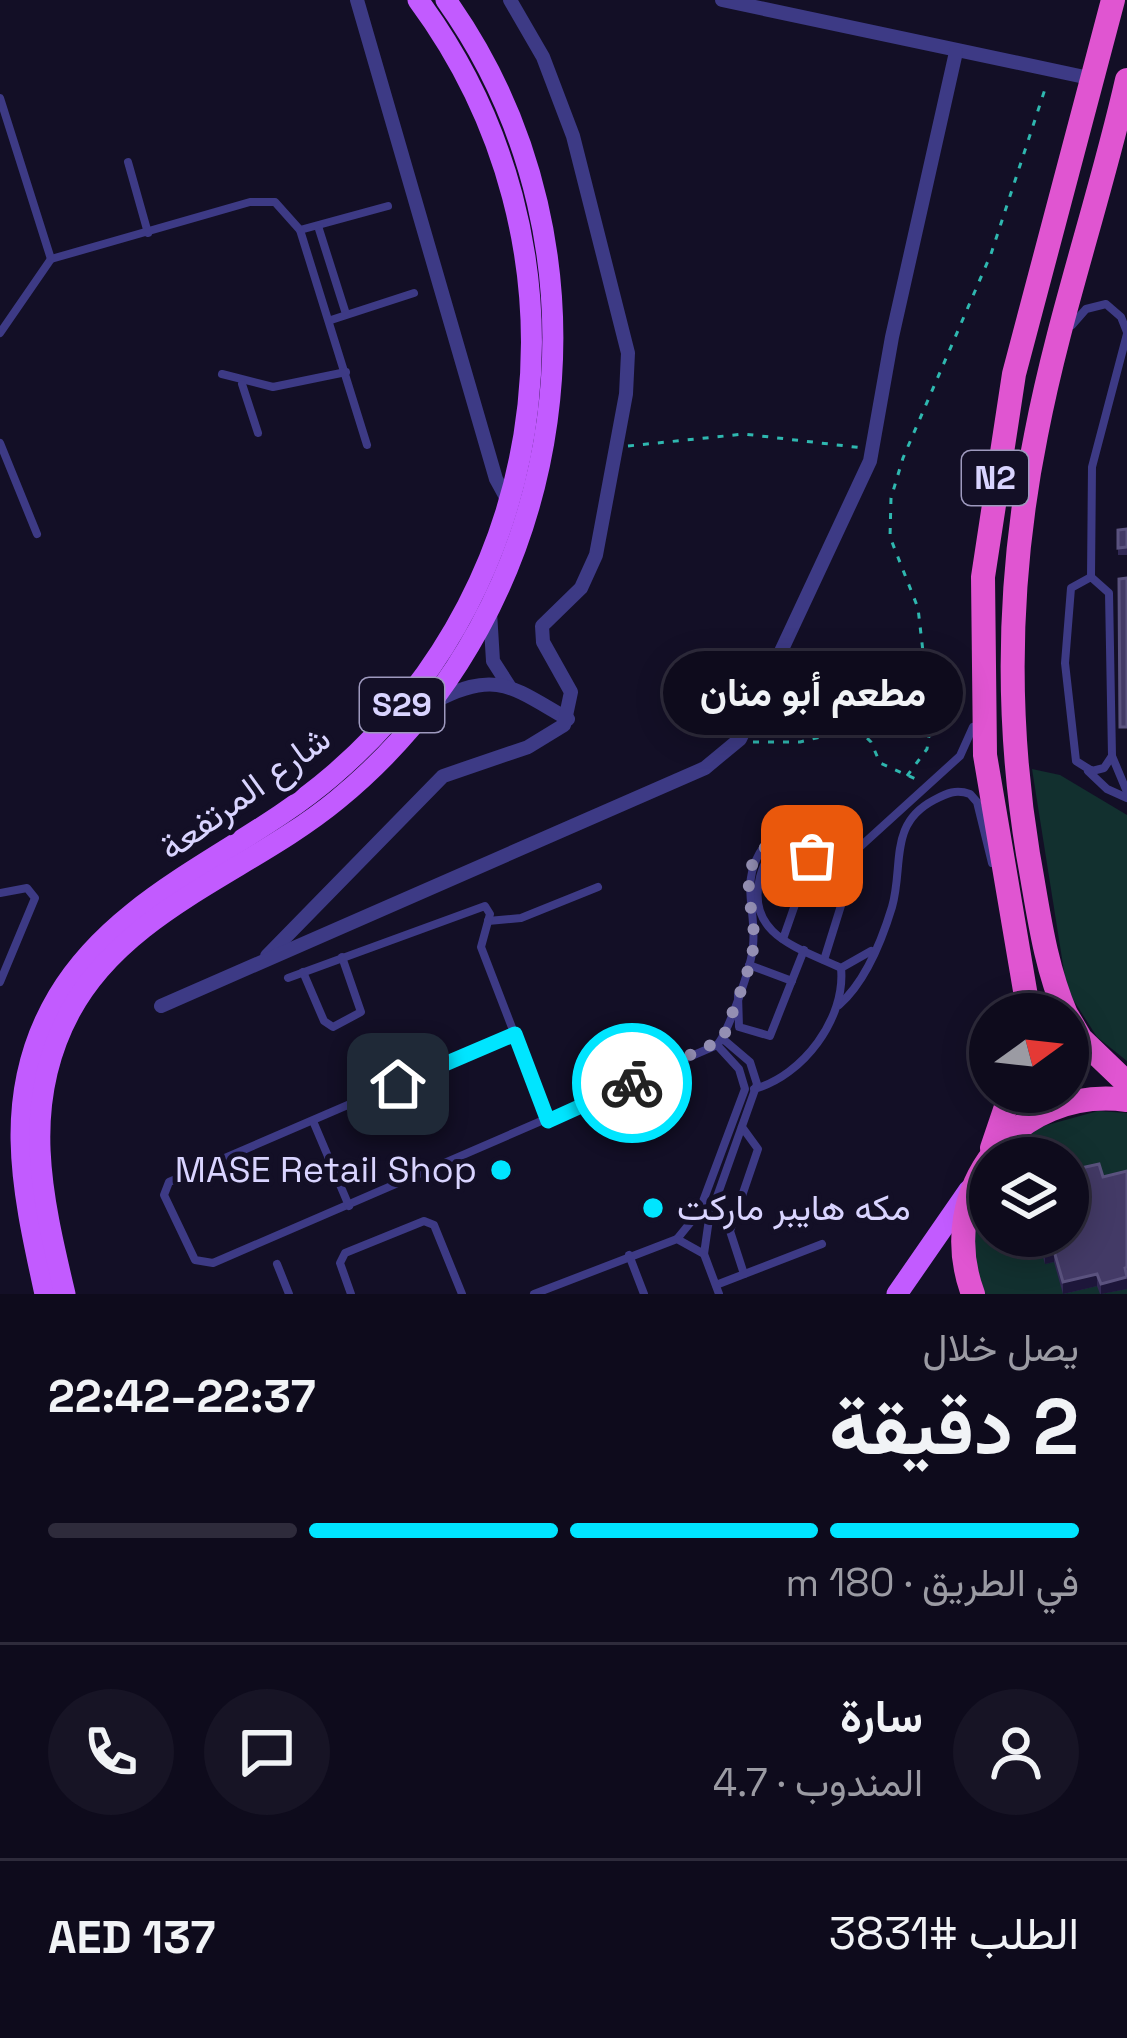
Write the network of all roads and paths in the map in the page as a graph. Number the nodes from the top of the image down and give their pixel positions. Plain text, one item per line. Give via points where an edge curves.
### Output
1 (357, 0) edge
2 (418, 0) edge
3 (446, 0) edge
4 (510, 0) edge
5 (722, 0) edge
6 (1113, 0) edge
7 (956, 52) junction
8 (1052, 70) junction
9 (1094, 80) junction
10 (1127, 80) edge
11 (0, 98) edge
12 (128, 162) dead end
13 (388, 206) dead end
14 (319, 226) junction
15 (300, 230) junction
16 (148, 233) junction
17 (51, 259) junction
18 (414, 293) dead end
19 (346, 314) junction
20 (331, 320) junction
21 (0, 333) edge
22 (1127, 333) edge
23 (1051, 370) junction
24 (346, 372) junction
25 (222, 374) dead end
26 (242, 382) junction
27 (258, 433) dead end
28 (0, 443) edge
29 (367, 445) dead end
30 (614, 448) junction
31 (873, 449) junction
32 (511, 505) junction
33 (37, 534) dead end
34 (983, 577) junction
35 (1091, 577) junction
36 (490, 611) junction
37 (509, 686) junction
38 (436, 700) junction
39 (568, 719) junction
40 (740, 739) junction
41 (1112, 756) junction
42 (1087, 770) junction
43 (907, 776) junction
44 (929, 784) junction
45 (1127, 795) edge
46 (783, 847) junction
47 (858, 850) junction
48 (812, 856) junction
49 (598, 887) dead end
50 (0, 893) edge
51 (488, 921) junction
52 (1017, 938) junction
53 (783, 940) junction
54 (804, 950) junction
55 (872, 951) junction
56 (342, 957) junction
57 (824, 960) junction
58 (263, 962) junction
59 (748, 964) junction
60 (841, 968) junction
61 (303, 972) junction
62 (288, 978) dead end
63 (792, 981) junction
64 (0, 982) edge
65 (1026, 993) edge
66 (1059, 993) edge
67 (737, 994) junction
68 (161, 1006) dead end
69 (839, 1006) junction
70 (515, 1034) junction
71 (720, 1042) junction
72 (1089, 1046) edge
73 (1127, 1083) edge
74 (751, 1089) junction
75 (1127, 1100) edge
76 (313, 1121) junction
77 (548, 1121) junction
78 (742, 1126) junction
79 (1006, 1137) edge
80 (753, 1142) junction
81 (736, 1143) junction
82 (969, 1192) edge
83 (349, 1206) junction
84 (969, 1207) edge
85 (677, 1239) junction
86 (822, 1244) dead end
87 (704, 1254) junction
88 (629, 1255) junction
89 (277, 1264) dead end
90 (744, 1274) junction
91 (718, 1289) edge
92 (41, 1294) edge
93 (65, 1294) edge
94 (289, 1294) edge
95 (351, 1294) edge
96 (462, 1294) edge
97 (534, 1294) edge
98 (644, 1294) edge
99 (896, 1294) edge
100 (973, 1294) edge

1 - 32 street via 496,479
2 - 32 main road, شارع المرتفعة / S29 via 490,122 524,235 535,358
3 - 36 main road, شارع المرتفعة / S29 via 516,132 554,298 554,383 541,468
4 - 30 street via 552,76 612,273 628,368
5 - 7 street
6 - 9 highway, N2
7 - 8 street
7 - 31 street
8 - 9 street
8 - 43 path via 991,254 891,498 890,537 919,608 931,722 927,749
9 - 34 highway, N2 via 1014,374
10 - 23 highway, N2
11 - 17 lane
12 - 16 lane
13 - 14 lane
14 - 15 lane
14 - 19 lane
15 - 16 lane via 286,208 262,200
15 - 20 lane
16 - 17 lane
17 - 21 lane
18 - 19 lane
19 - 20 lane
20 - 24 lane
22 - 23 lane via 1106,304 1086,309
22 - 35 lane via 1092,467
23 - 66 highway, N2 via 1014,583 1013,689 1023,824
24 - 26 lane via 283,386
24 - 29 lane
25 - 26 lane
26 - 27 lane
28 - 33 lane
30 - 31 path via 744,434
30 - 39 street via 591,568 542,626 571,692
31 - 40 street
32 - 92 main road, شارع المرتفعة / S29 via 464,615 385,726 307,797 130,915 70,977 39,1034 21,1096 18,1160
34 - 44 lane via 973,615 973,736
34 - 52 highway, N2 via 985,755
35 - 41 lane via 1109,593
35 - 42 lane via 1071,588 1065,663 1076,760
36 - 37 street via 493,661
36 - 38 main road, شارع المرتفعة / S29
37 - 38 street via 479,682
37 - 39 street
38 - 93 main road, شارع المرتفعة / S29 via 335,802 138,932 83,990 54,1046 38,1124 40,1184
39 - 58 street via 528,747 443,776
40 - 43 path via 780,745 857,728 880,763
40 - 58 street via 705,768
41 - 42 lane via 1104,768
41 - 45 lane
42 - 45 lane
43 - 44 path
44 - 47 lane
46 - 48 lane
46 - 53 lane via 765,862 757,904 766,928
46 - 59 lane via 765,845 749,877
47 - 48 lane via 832,860
47 - 57 lane
48 - 53 lane
49 - 51 lane via 521,918
50 - 64 lane via 27,888 35,898
51 - 56 lane via 489,909 476,905
51 - 70 lane via 482,946
52 - 55 lane via 977,802 960,791 920,808 901,833 890,912
52 - 65 highway, N2
53 - 54 lane
54 - 57 lane
54 - 63 lane
55 - 60 lane
55 - 69 lane
56 - 61 lane
56 - 61 lane via 362,1008 333,1027
57 - 60 lane
58 - 68 street
59 - 63 lane
59 - 67 lane
60 - 69 lane
61 - 62 lane
63 - 67 lane via 765,1038 739,1028
67 - 71 lane
69 - 74 lane via 796,1066
70 - 76 lane
70 - 77 lane
71 - 74 lane
71 - 77 lane
72 - 73 highway, N2
74 - 78 lane
74 - 85 lane via 700,1212
75 - 79 highway via 1084,1099 1046,1110
76 - 83 lane
76 - 83 lane via 169,1182 167,1201 194,1260 207,1265
77 - 83 lane
78 - 80 lane
78 - 81 lane
80 - 81 lane
80 - 90 lane via 758,1152 730,1231
81 - 87 lane
82 - 99 main road
84 - 100 highway via 962,1237
85 - 87 lane
85 - 88 lane
86 - 90 lane
87 - 91 lane
88 - 97 lane
88 - 98 lane
89 - 94 lane
90 - 91 lane
95 - 96 lane via 340,1263 345,1252 424,1221 434,1225

